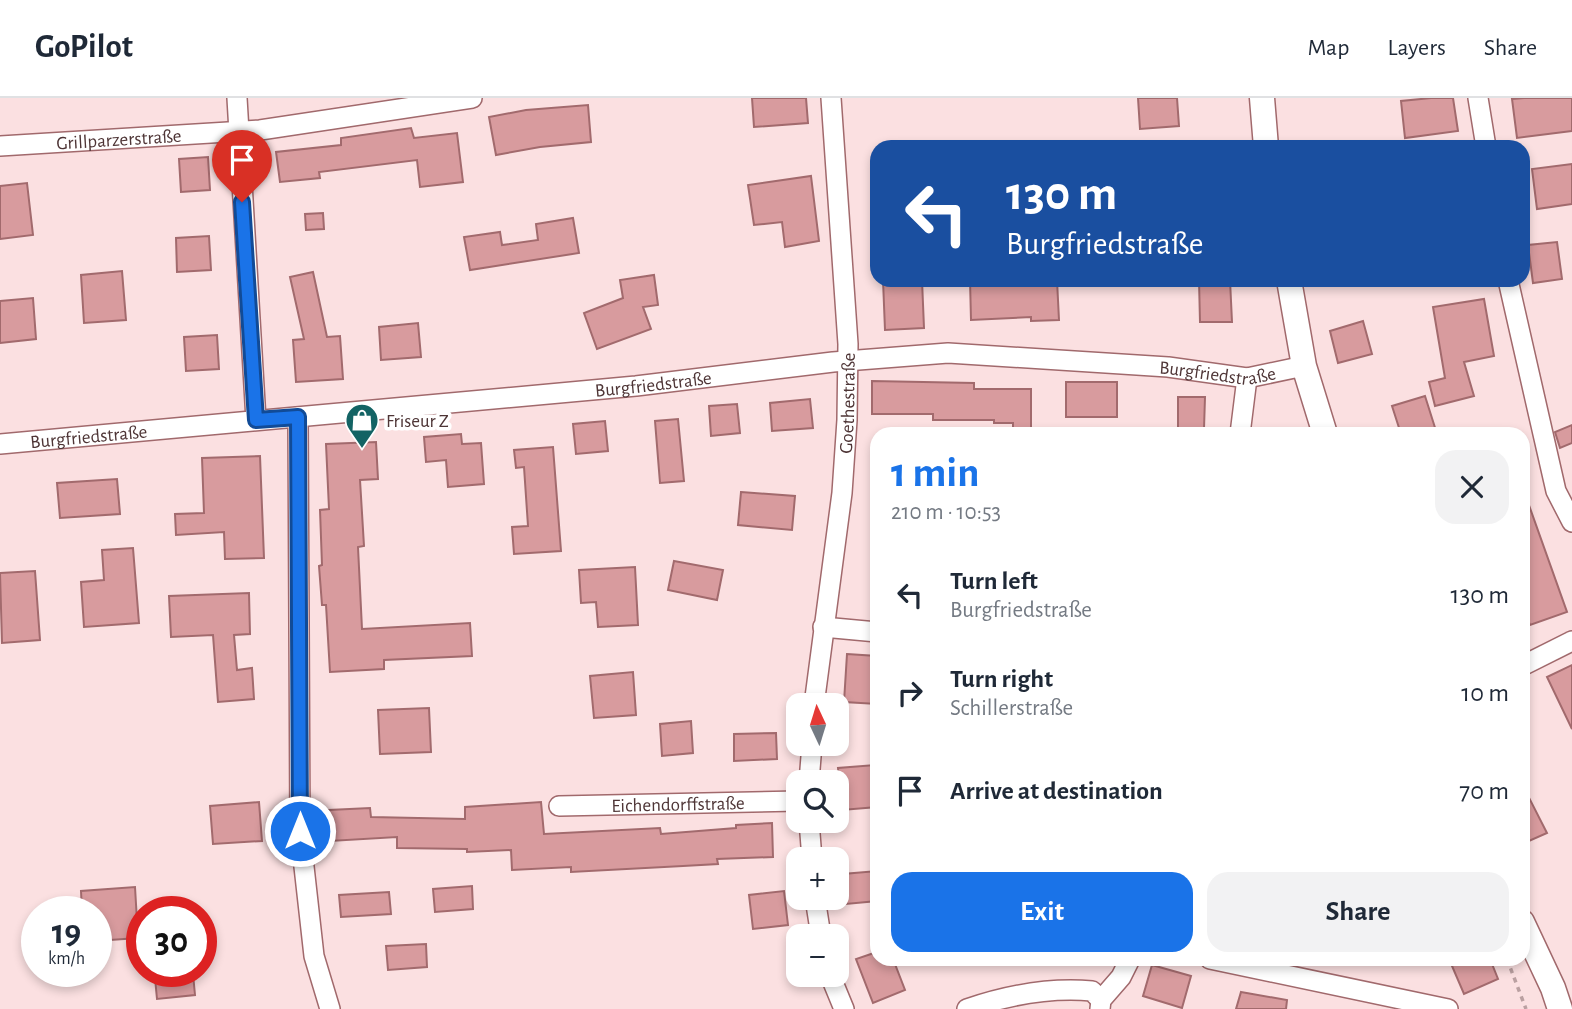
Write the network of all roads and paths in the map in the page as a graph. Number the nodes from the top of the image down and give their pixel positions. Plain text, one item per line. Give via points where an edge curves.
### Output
1 (237, 98) edge
2 (472, 98) edge
3 (831, 98) edge
4 (1262, 98) edge
5 (1478, 98) edge
6 (238, 132) junction
7 (1265, 140) edge
8 (1485, 140) edge
9 (0, 146) edge
10 (1290, 287) edge
11 (1510, 287) edge
12 (848, 361) junction
13 (1304, 366) junction
14 (1247, 378) junction
15 (298, 417) junction
16 (256, 420) junction
17 (1241, 427) edge
18 (1323, 427) edge
19 (0, 444) edge
20 (1572, 522) edge
21 (823, 627) junction
22 (870, 631) edge
23 (1572, 640) edge
24 (1530, 662) edge
25 (815, 693) edge
26 (786, 801) edge
27 (559, 806) dead end
28 (1530, 939) edge
29 (1126, 966) edge
30 (1243, 966) edge
31 (1510, 966) edge
32 (836, 987) edge
33 (1100, 1004) edge
34 (330, 1009) edge
35 (844, 1009) edge
36 (967, 1009) edge
37 (1448, 1009) edge
38 (1526, 1009) edge
39 (1560, 1009) edge

1 - 6 street
2 - 6 street, Grillparzerstraße
3 - 12 street, Goethestraße
4 - 7 street
5 - 8 street
6 - 9 street, Grillparzerstraße
6 - 16 street
10 - 13 street
11 - 20 street via 1556,491
12 - 14 street, Burgfriedstraße via 948,353
12 - 15 street, Burgfriedstraße via 636,387
12 - 21 street, Goethestraße via 842,493
13 - 14 street, Burgfriedstraße
13 - 18 street
14 - 17 street
15 - 16 street, Burgfriedstraße
15 - 34 street via 300,831 314,956
16 - 19 street, Burgfriedstraße
21 - 22 street
21 - 25 street, Goethestraße
23 - 24 street
26 - 27 street, Eichendorffstraße
28 - 39 street
29 - 33 street
30 - 37 street
31 - 38 path
32 - 35 street
33 - 36 street via 1092,991 1071,989 1011,995

